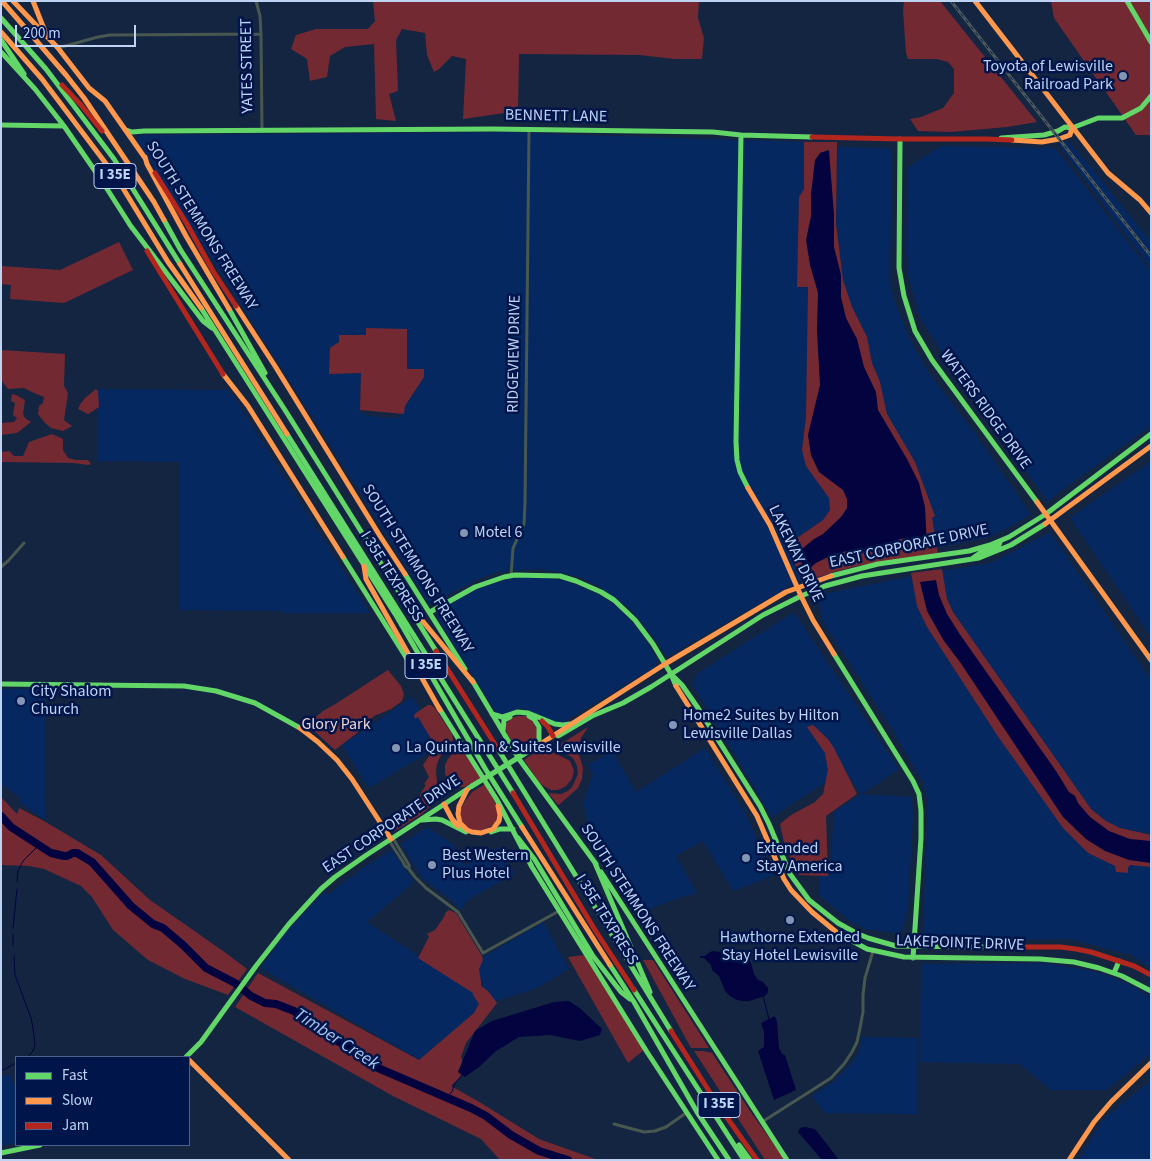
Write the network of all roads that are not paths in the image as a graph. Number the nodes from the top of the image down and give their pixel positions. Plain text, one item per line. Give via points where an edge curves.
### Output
1 (2, 1) edge
2 (13, 1) edge
3 (32, 1) edge
4 (256, 1) edge
5 (975, 1) edge
6 (1127, 1) edge
7 (1, 18) edge
8 (1, 32) edge
9 (262, 34) junction
10 (47, 37) junction
11 (1, 40) edge
12 (1151, 42) edge
13 (58, 48) junction
14 (1, 52) edge
15 (46, 69) junction
16 (35, 90) junction
17 (1151, 96) edge
18 (1, 125) edge
19 (64, 126) junction
20 (1072, 128) junction
21 (529, 129) junction
22 (126, 130) junction
23 (262, 130) junction
24 (741, 135) junction
25 (900, 139) junction
26 (145, 157) junction
27 (126, 160) junction
28 (1151, 213) edge
29 (130, 225) junction
30 (216, 331) junction
31 (285, 410) junction
32 (1151, 434) edge
33 (1151, 446) edge
34 (1046, 514) junction
35 (1050, 520) junction
36 (1000, 541) junction
37 (24, 543) dead end
38 (970, 560) junction
39 (364, 564) junction
40 (1, 567) edge
41 (511, 576) junction
42 (394, 586) junction
43 (798, 587) junction
44 (801, 596) junction
45 (430, 612) junction
46 (1151, 660) edge
47 (665, 664) junction
48 (671, 674) junction
49 (473, 682) junction
50 (1, 684) edge
51 (440, 710) junction
52 (490, 712) junction
53 (540, 719) junction
54 (572, 724) junction
55 (503, 732) junction
56 (553, 736) junction
57 (720, 743) junction
58 (534, 748) junction
59 (713, 748) junction
60 (469, 788) junction
61 (497, 800) junction
62 (444, 804) junction
63 (421, 820) junction
64 (461, 829) junction
65 (513, 829) junction
66 (518, 838) junction
67 (391, 839) junction
68 (595, 863) junction
69 (790, 874) junction
70 (784, 879) junction
71 (559, 911) junction
72 (913, 946) junction
73 (927, 946) junction
74 (1040, 947) junction
75 (873, 951) junction
76 (913, 958) junction
77 (928, 958) junction
78 (1040, 959) junction
79 (1119, 961) junction
80 (1114, 973) junction
81 (1151, 975) edge
82 (1151, 991) edge
83 (634, 1002) junction
84 (658, 1010) junction
85 (189, 1056) edge
86 (190, 1061) edge
87 (1150, 1064) edge
88 (707, 1103) junction
89 (686, 1112) junction
90 (762, 1122) junction
91 (614, 1124) dead end
92 (35, 1146) edge
93 (1, 1153) edge
94 (289, 1160) edge
95 (718, 1160) edge
96 (729, 1160) edge
97 (744, 1160) edge
98 (750, 1160) edge
99 (757, 1160) edge
100 (787, 1160) edge
101 (1069, 1160) edge

1 - 27 main road, SOUTH STEMMONS FREEWAY / I 35E via 66,74
2 - 10 main road, SOUTH STEMMONS FREEWAY
3 - 10 main road
4 - 9 street, YATES STREET
5 - 20 main road
6 - 12 main road
7 - 15 main road, I 35E TEXPRESS
8 - 30 main road, I 35E via 42,79 104,161
9 - 13 street via 110,36
9 - 23 street, YATES STREET
10 - 13 main road, SOUTH STEMMONS FREEWAY
11 - 16 main road
13 - 22 main road, SOUTH STEMMONS FREEWAY
14 - 16 main road
15 - 27 main road via 81,105
15 - 88 main road, I 35E TEXPRESS via 129,182
16 - 19 main road
17 - 20 main road, BENNETT LANE via 1141,108 1122,118 1098,118
18 - 19 main road
19 - 29 main road
20 - 25 main road, BENNETT LANE via 1065,127 1044,135 986,139
20 - 28 main road via 1108,173
21 - 23 main road, BENNETT LANE
21 - 24 main road, BENNETT LANE
21 - 41 street, RIDGEVIEW DRIVE via 525,504 524,524 513,548
22 - 23 main road, BENNETT LANE
22 - 26 main road, SOUTH STEMMONS FREEWAY
24 - 25 main road, BENNETT LANE
24 - 43 main road, LAKEWAY DRIVE via 737,460
25 - 34 main road, WATERS RIDGE DRIVE via 899,268 915,330 932,360
26 - 31 main road
26 - 45 main road, SOUTH STEMMONS FREEWAY
27 - 31 main road, SOUTH STEMMONS FREEWAY / I 35E
29 - 30 main road via 203,321
29 - 51 main road
30 - 39 main road, I 35E
31 - 42 main road, SOUTH STEMMONS FREEWAY / I 35E
32 - 34 main road, EAST CORPORATE DRIVE
33 - 35 main road, EAST CORPORATE DRIVE
34 - 35 main road, WATERS RIDGE DRIVE
34 - 36 main road, EAST CORPORATE DRIVE
35 - 38 main road, EAST CORPORATE DRIVE via 1011,545
35 - 46 main road, WATERS RIDGE DRIVE
36 - 38 main road via 999,545
36 - 43 main road, EAST CORPORATE DRIVE via 969,551 865,566
37 - 40 street
38 - 44 main road, EAST CORPORATE DRIVE via 862,576
39 - 51 main road via 366,579
39 - 83 main road, I 35E via 486,770
41 - 45 main road, LAKEPOINTE DRIVE via 475,587
41 - 47 main road, LAKEPOINTE DRIVE via 560,576 601,592 635,620
42 - 49 main road
42 - 84 main road, SOUTH STEMMONS FREEWAY / I 35E
43 - 44 main road, LAKEWAY DRIVE
43 - 47 main road, EAST CORPORATE DRIVE
44 - 48 main road, EAST CORPORATE DRIVE via 763,615
44 - 72 main road, LAKEWAY DRIVE via 919,794 920,838
45 - 49 main road, SOUTH STEMMONS FREEWAY
47 - 48 main road, LAKEPOINTE DRIVE
47 - 54 main road, EAST CORPORATE DRIVE
48 - 57 main road, LAKEPOINTE DRIVE via 686,690
48 - 58 main road, EAST CORPORATE DRIVE
48 - 59 main road, LAKEPOINTE DRIVE
49 - 52 main road, SOUTH STEMMONS FREEWAY
50 - 67 main road via 184,686 216,690 255,703 301,728 337,760
51 - 61 main road
52 - 53 main road via 502,717 521,712
52 - 55 main road, SOUTH STEMMONS FREEWAY
53 - 54 main road via 555,724
53 - 56 main road
54 - 56 main road, EAST CORPORATE DRIVE
55 - 58 main road via 507,718 528,715 539,727
55 - 68 main road, SOUTH STEMMONS FREEWAY
56 - 58 main road, EAST CORPORATE DRIVE
57 - 59 main road
57 - 69 main road, LAKEPOINTE DRIVE via 765,816
58 - 60 main road, EAST CORPORATE DRIVE, bridge
59 - 70 main road, LAKEPOINTE DRIVE via 757,816
60 - 61 main road via 458,814 463,827 472,832 487,831 498,824
60 - 62 main road, EAST CORPORATE DRIVE
61 - 65 main road
62 - 63 main road, EAST CORPORATE DRIVE
62 - 64 main road
63 - 64 main road via 439,820
63 - 67 main road, EAST CORPORATE DRIVE
64 - 65 main road via 477,835
65 - 66 main road
66 - 71 main road
66 - 83 main road via 593,956 621,992
67 - 71 street via 405,866 426,888 458,912 483,953
67 - 85 main road, EAST CORPORATE DRIVE via 335,876 297,913
68 - 84 main road
68 - 90 main road, SOUTH STEMMONS FREEWAY
69 - 70 main road
69 - 72 main road, LAKEPOINTE DRIVE via 809,900 838,923 879,941
70 - 75 main road, LAKEPOINTE DRIVE via 805,905 830,927
71 - 89 main road
72 - 73 main road, LAKEPOINTE DRIVE
72 - 76 main road, LAKEWAY DRIVE
73 - 74 main road, LAKEPOINTE DRIVE
73 - 77 main road
74 - 78 main road
74 - 79 main road, LAKEPOINTE DRIVE via 1076,949
75 - 76 main road, LAKEPOINTE DRIVE
75 - 90 street via 865,978 863,1012 852,1052 833,1076
76 - 77 main road, LAKEPOINTE DRIVE
77 - 78 main road, LAKEPOINTE DRIVE
78 - 80 main road, LAKEPOINTE DRIVE via 1074,962
79 - 80 main road
79 - 81 main road, LAKEPOINTE DRIVE
80 - 82 main road, LAKEPOINTE DRIVE
83 - 96 main road, I 35E
84 - 99 main road, SOUTH STEMMONS FREEWAY / I 35E
86 - 94 main road
87 - 101 main road via 1094,1122
88 - 97 main road, I 35E TEXPRESS
88 - 98 main road
89 - 91 street via 655,1131 644,1132
89 - 95 main road
90 - 100 main road, SOUTH STEMMONS FREEWAY
92 - 93 main road

